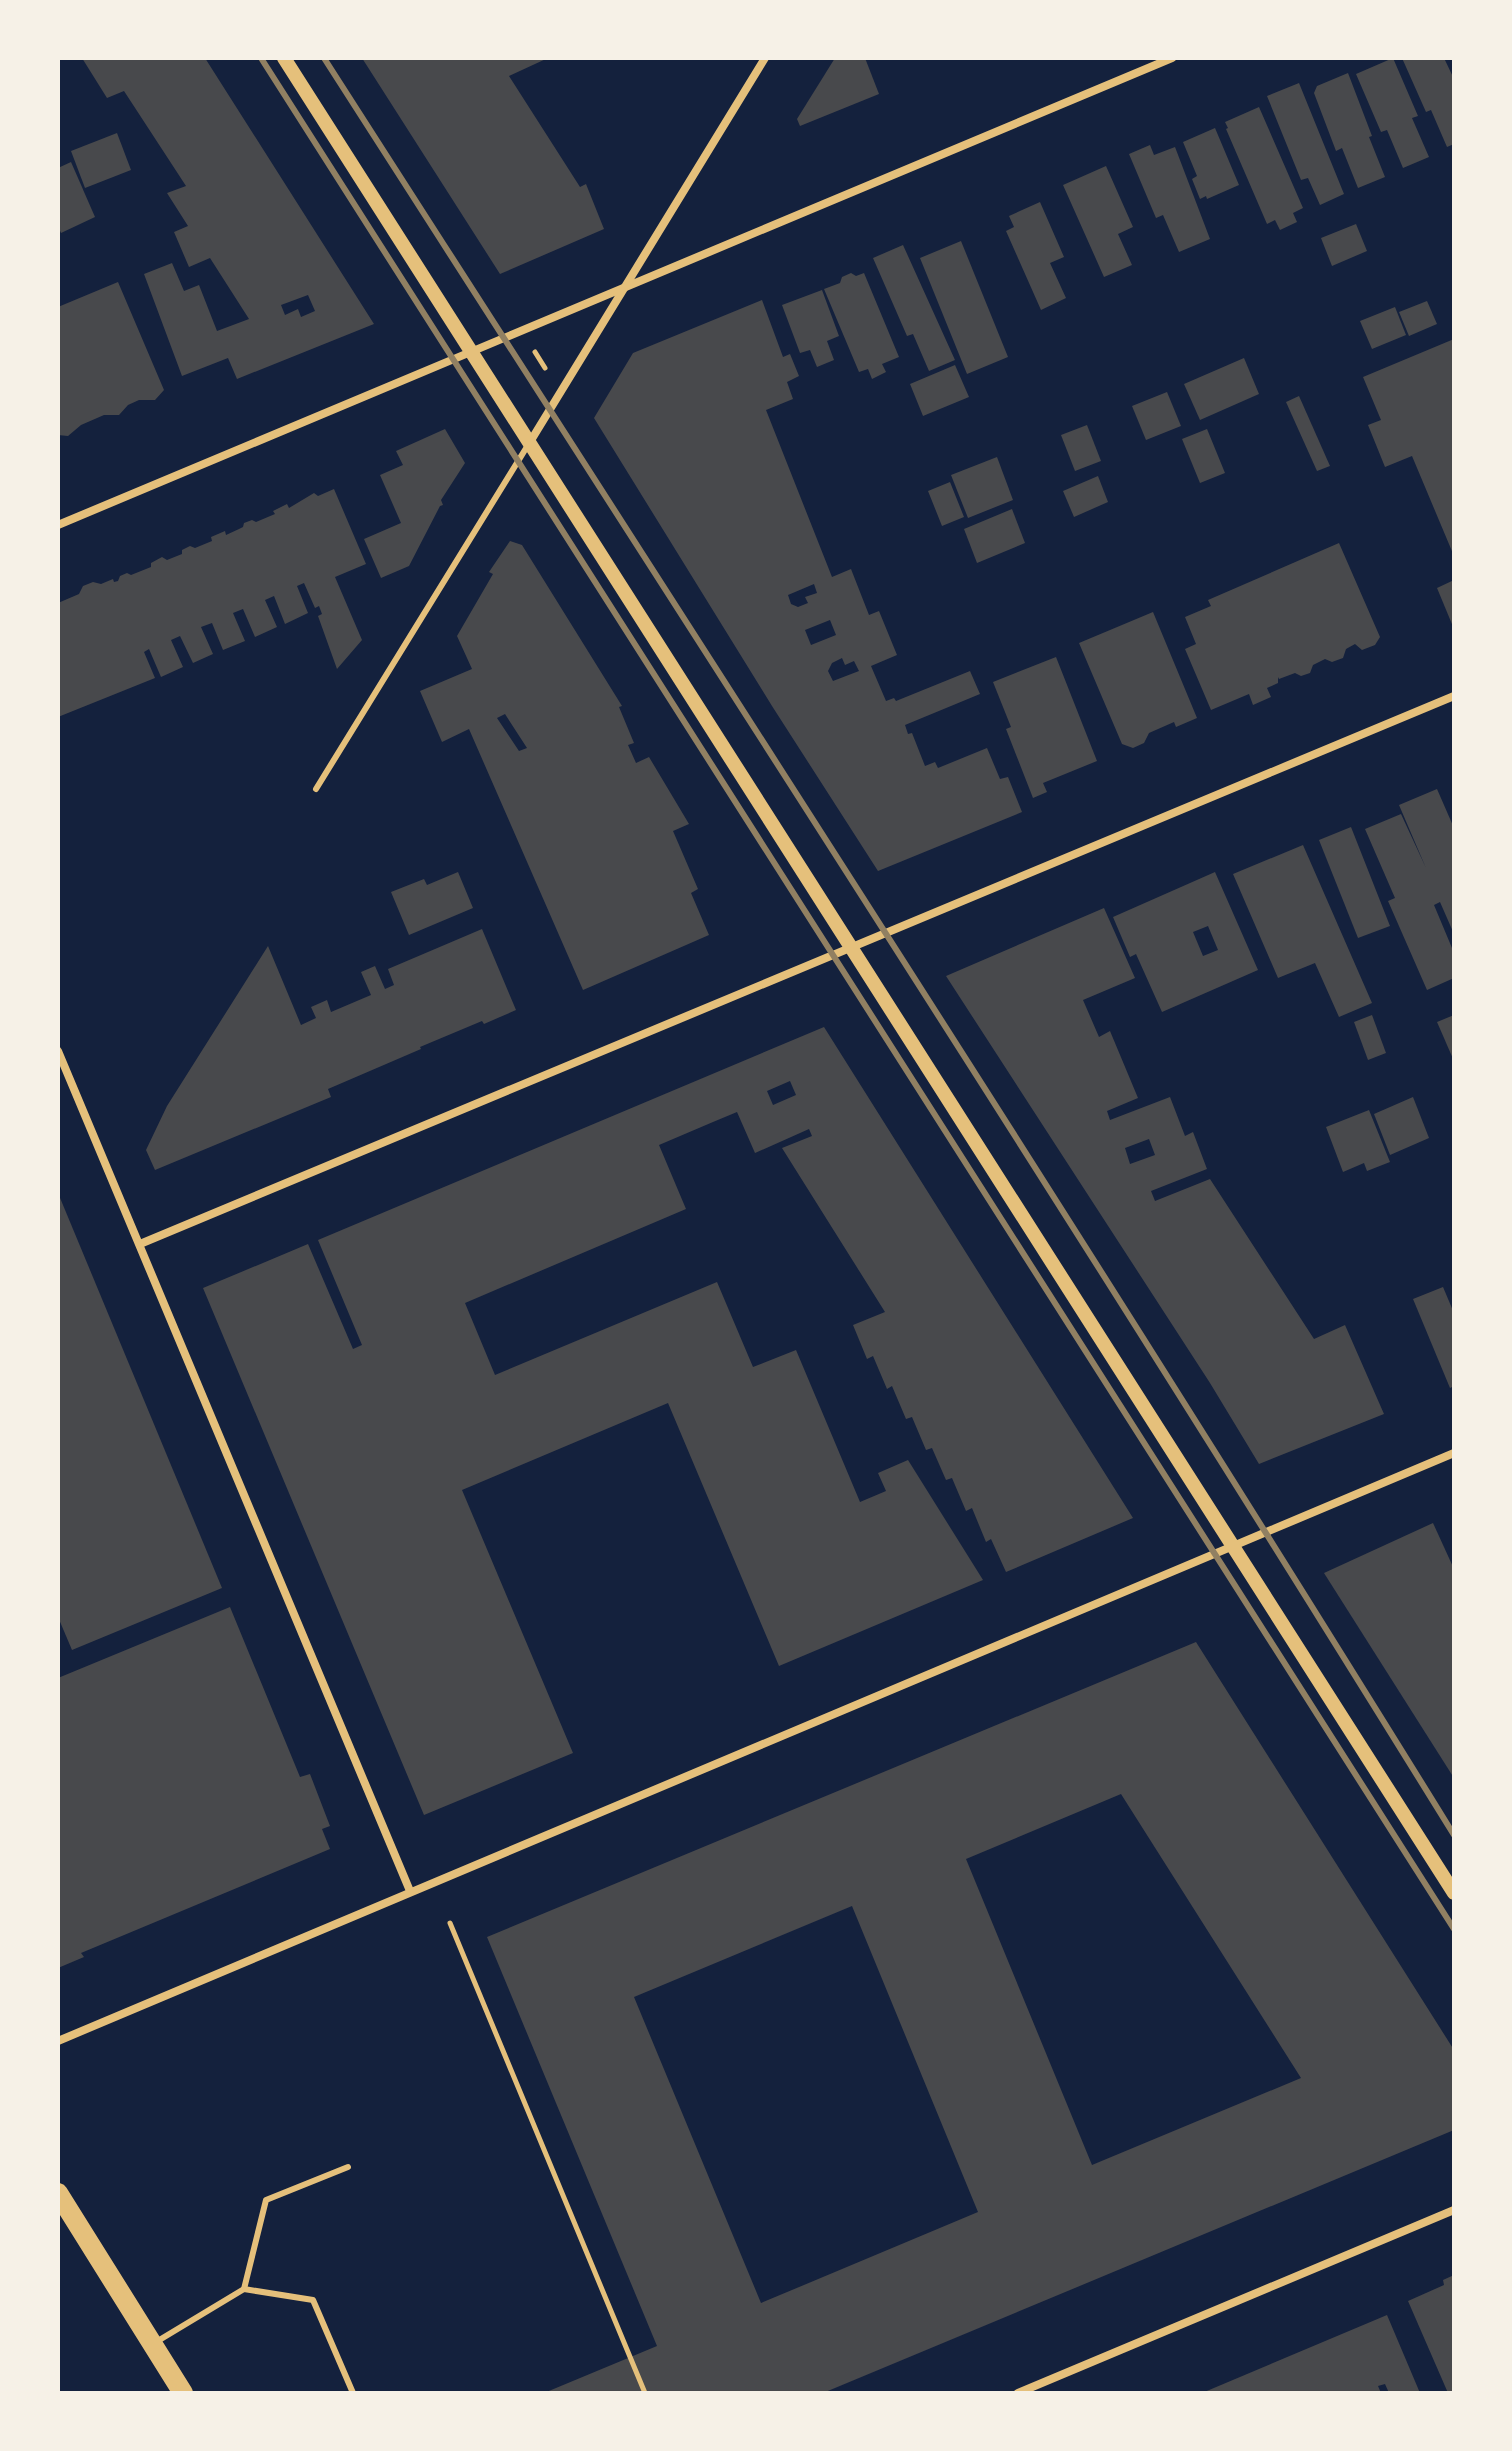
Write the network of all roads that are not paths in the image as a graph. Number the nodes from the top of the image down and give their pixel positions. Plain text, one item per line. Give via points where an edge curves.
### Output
1 (284, 58) edge
2 (765, 58) edge
3 (1172, 58) edge
4 (625, 287) junction
5 (471, 351) junction
6 (530, 442) junction
7 (58, 525) edge
8 (1454, 696) edge
9 (316, 789) dead end
10 (852, 948) junction
11 (58, 1051) edge
12 (140, 1244) junction
13 (1454, 1453) edge
14 (1233, 1545) junction
15 (410, 1891) junction
16 (1454, 1893) edge
17 (58, 2041) edge
18 (348, 2167) dead end
19 (58, 2193) edge
20 (1454, 2210) edge
21 (244, 2289) junction
22 (152, 2344) junction
23 (183, 2393) edge
24 (353, 2393) edge
25 (1018, 2393) edge

1 - 5 street
2 - 4 street
3 - 4 street
4 - 5 street
4 - 6 street
5 - 6 street
5 - 7 street
6 - 9 lane
6 - 10 street
8 - 10 street
10 - 12 street
10 - 14 street
11 - 12 street
12 - 15 street
13 - 14 street
14 - 15 street
14 - 16 street
15 - 17 street
18 - 21 lane via 266,2200
19 - 22 main road
20 - 25 street
21 - 22 lane
21 - 24 lane via 313,2300
22 - 23 main road

